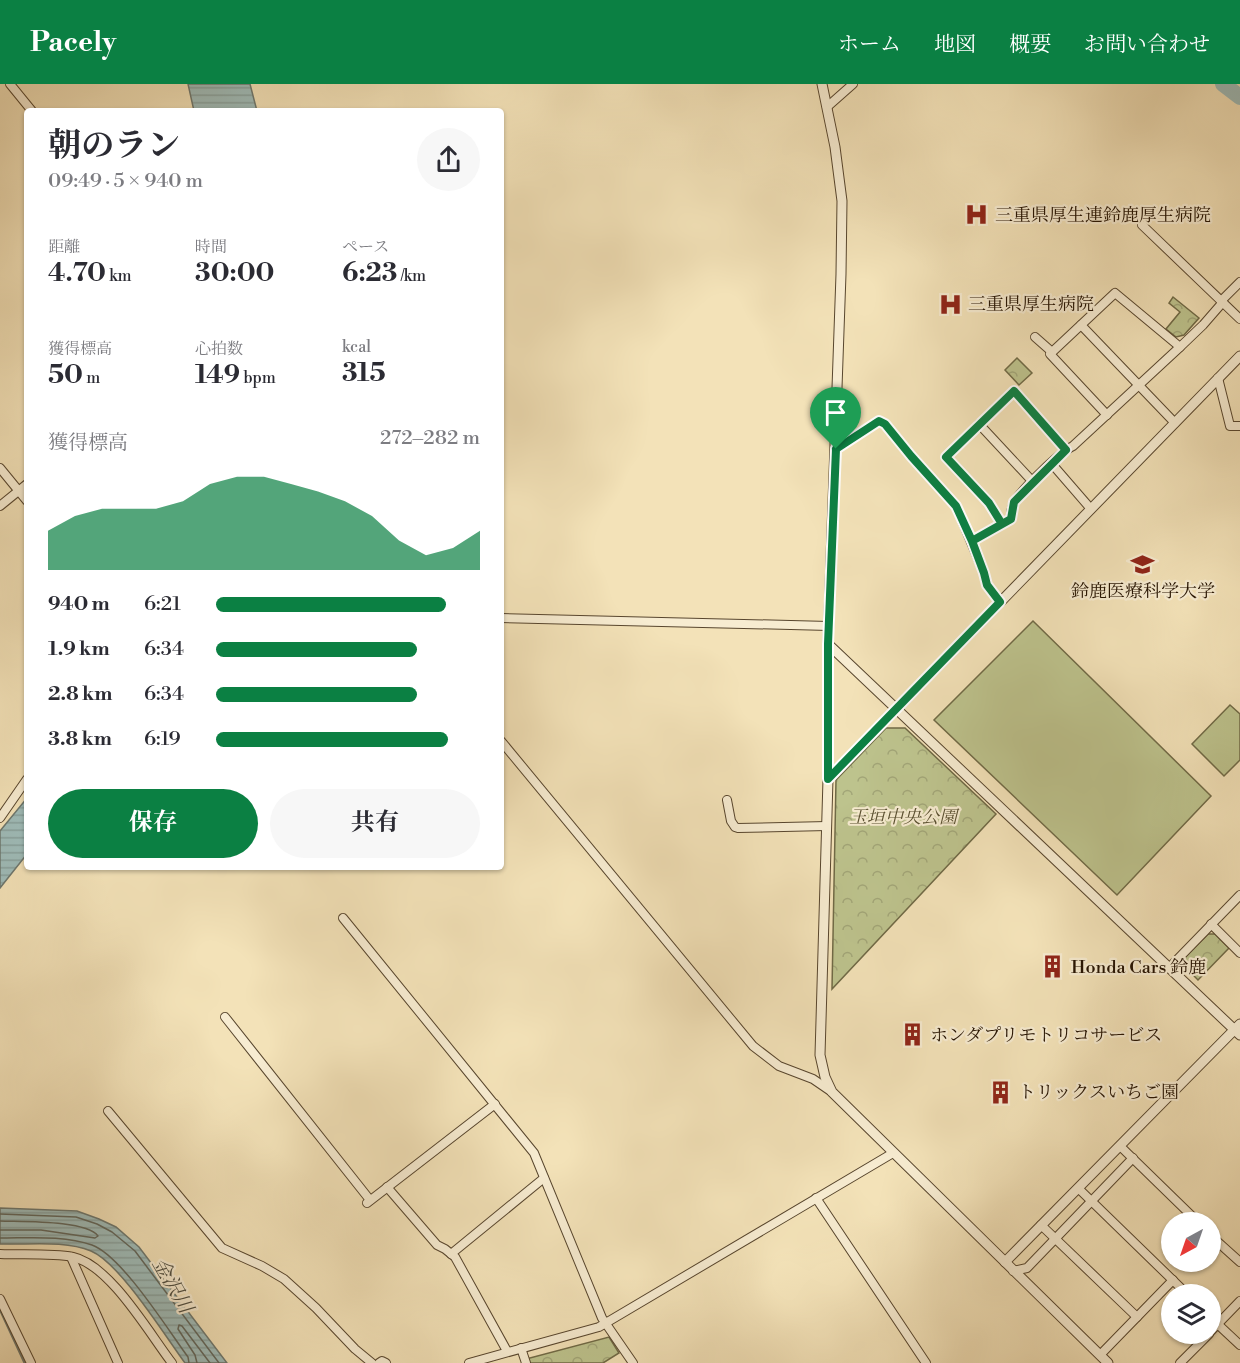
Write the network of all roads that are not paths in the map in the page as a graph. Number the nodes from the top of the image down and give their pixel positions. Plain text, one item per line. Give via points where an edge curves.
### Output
1 (10, 84) edge
2 (822, 84) edge
3 (853, 84) edge
4 (827, 107) junction
5 (30, 108) edge
6 (1142, 225) dead end
7 (1240, 282) edge
8 (1222, 301) junction
9 (1240, 319) edge
10 (1081, 325) junction
11 (1035, 337) dead end
12 (1180, 347) junction
13 (1052, 352) junction
14 (1240, 356) edge
15 (1218, 378) junction
16 (1139, 385) junction
17 (1107, 415) junction
18 (1175, 423) junction
19 (980, 424) junction
20 (1240, 426) edge
21 (836, 449) junction
22 (1066, 450) junction
23 (1052, 464) junction
24 (0, 468) edge
25 (1033, 482) junction
26 (24, 486) edge
27 (18, 491) junction
28 (24, 498) edge
29 (0, 506) edge
30 (1091, 509) junction
31 (1002, 524) junction
32 (972, 541) junction
33 (1000, 602) junction
34 (504, 618) edge
35 (829, 626) junction
36 (828, 644) junction
37 (896, 709) junction
38 (504, 745) edge
39 (828, 779) junction
40 (24, 783) edge
41 (727, 800) dead end
42 (0, 818) edge
43 (827, 826) junction
44 (1240, 895) edge
45 (343, 918) dead end
46 (1211, 924) junction
47 (1240, 953) edge
48 (1169, 968) junction
49 (225, 1017) dead end
50 (1238, 1029) edge
51 (831, 1092) junction
52 (495, 1104) junction
53 (108, 1111) dead end
54 (1120, 1146) junction
55 (893, 1153) junction
56 (1133, 1158) junction
57 (544, 1178) junction
58 (387, 1187) junction
59 (1079, 1189) junction
60 (816, 1198) junction
61 (1092, 1202) junction
62 (1188, 1212) edge
63 (1041, 1225) junction
64 (1055, 1239) junction
65 (1221, 1245) edge
66 (0, 1254) edge
67 (451, 1254) junction
68 (71, 1257) junction
69 (1005, 1262) junction
70 (1240, 1262) edge
71 (1013, 1271) junction
72 (1173, 1280) junction
73 (1177, 1284) edge
74 (0, 1299) edge
75 (1240, 1301) edge
76 (1137, 1317) junction
77 (1221, 1321) edge
78 (606, 1322) junction
79 (1221, 1327) edge
80 (1199, 1344) edge
81 (1240, 1345) edge
82 (521, 1348) junction
83 (507, 1351) junction
84 (1100, 1355) junction
85 (32, 1363) edge
86 (118, 1363) edge
87 (172, 1363) edge
88 (372, 1363) edge
89 (379, 1363) edge
90 (386, 1363) edge
91 (469, 1363) edge
92 (526, 1363) edge
93 (633, 1363) edge
94 (926, 1363) edge
95 (1108, 1363) edge
96 (1180, 1363) edge

1 - 5 street
2 - 4 street
3 - 4 street
4 - 21 street via 842,201
6 - 8 street
7 - 8 street
8 - 9 street
8 - 12 street
10 - 12 street via 1115,293
10 - 13 street
10 - 16 street
11 - 13 street
12 - 16 street
13 - 17 street
14 - 15 street
15 - 18 street
15 - 20 street via 1230,426
16 - 17 street
16 - 18 street
17 - 22 street
18 - 30 street
19 - 22 street via 1014,391
19 - 25 street
19 - 31 street via 946,457 989,503
21 - 32 street via 879,421 885,424 956,506
21 - 35 street
22 - 23 street
23 - 25 street
23 - 30 street
24 - 27 street
25 - 31 street via 1014,502 1011,519
26 - 27 street
27 - 28 street
27 - 29 street
30 - 33 street
31 - 32 street
32 - 33 street via 987,585
33 - 37 street
34 - 35 street
35 - 36 street
36 - 37 street
36 - 39 street
37 - 39 street
37 - 48 street
38 - 51 street via 753,1046 779,1066 813,1079
39 - 43 street
40 - 42 street
41 - 43 street via 731,821 738,828
43 - 51 street via 820,1055
44 - 46 street
45 - 52 street
46 - 47 street
46 - 48 street
48 - 50 street
49 - 58 street via 369,1202
50 - 54 street
51 - 55 street
52 - 57 street via 534,1153
52 - 58 street
53 - 88 street via 222,1248 284,1279
54 - 56 street
54 - 59 street
55 - 60 street
55 - 69 street
56 - 61 street
56 - 62 street
57 - 67 street
57 - 78 street
58 - 67 street via 437,1245
59 - 61 street
59 - 63 street
60 - 78 street
60 - 94 street
61 - 64 street
61 - 72 street
63 - 64 street
63 - 69 street
64 - 71 street via 1027,1268
64 - 76 street
65 - 70 street
66 - 68 street
67 - 83 street
68 - 86 street
68 - 87 street via 92,1264 107,1276
69 - 71 street
71 - 84 street
72 - 73 street
72 - 76 street
74 - 85 street
75 - 77 street
76 - 84 street
78 - 82 street
78 - 93 street
79 - 81 street
80 - 96 street
82 - 83 street
82 - 92 street
83 - 91 street
84 - 95 street
89 - 90 street

